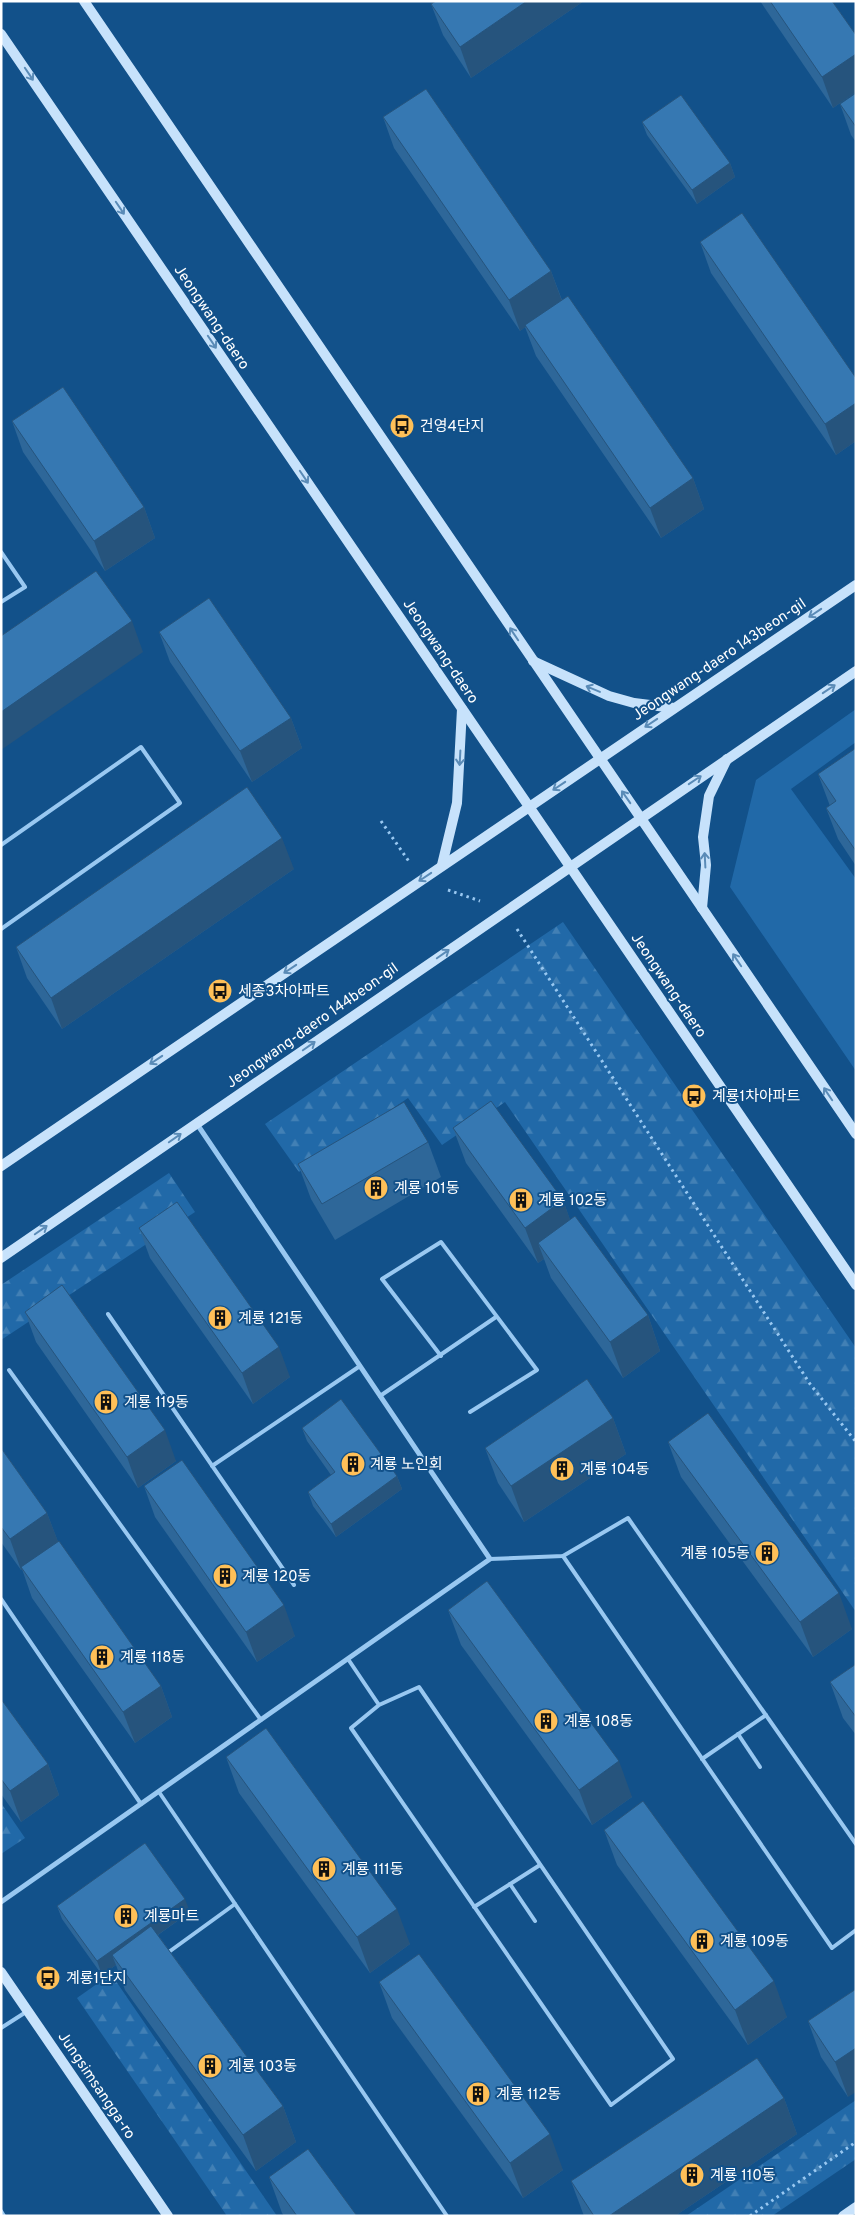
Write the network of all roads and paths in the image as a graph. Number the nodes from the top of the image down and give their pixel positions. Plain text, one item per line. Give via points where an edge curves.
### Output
1 (84, 1) edge
2 (1, 34) edge
3 (1, 552) edge
4 (856, 586) edge
5 (1, 602) edge
6 (533, 661) junction
7 (856, 671) edge
8 (674, 708) junction
9 (462, 709) junction
10 (599, 758) junction
11 (727, 758) junction
12 (528, 806) junction
13 (640, 817) junction
14 (381, 820) dead end
15 (1, 846) edge
16 (442, 865) junction
17 (569, 866) junction
18 (421, 880) junction
19 (702, 908) junction
20 (506, 910) junction
21 (1, 929) edge
22 (197, 1123) junction
23 (856, 1134) edge
24 (1, 1166) edge
25 (1, 1258) edge
26 (856, 1285) edge
27 (108, 1314) dead end
28 (496, 1317) junction
29 (441, 1356) junction
30 (360, 1366) junction
31 (9, 1370) dead end
32 (380, 1396) junction
33 (470, 1412) dead end
34 (856, 1442) edge
35 (212, 1466) junction
36 (564, 1556) junction
37 (490, 1559) junction
38 (294, 1585) dead end
39 (1, 1599) edge
40 (348, 1659) junction
41 (380, 1705) junction
42 (766, 1715) junction
43 (261, 1720) junction
44 (738, 1734) junction
45 (702, 1758) junction
46 (760, 1767) dead end
47 (159, 1792) junction
48 (141, 1804) junction
49 (856, 1844) edge
50 (540, 1865) junction
51 (510, 1884) junction
52 (1, 1902) edge
53 (235, 1904) junction
54 (474, 1907) junction
55 (535, 1921) dead end
56 (856, 1930) edge
57 (163, 1956) edge
58 (1, 1972) edge
59 (28, 2010) junction
60 (1, 2028) edge
61 (856, 2142) edge
62 (856, 2207) edge
63 (1, 2211) edge
64 (4, 2216) edge
65 (168, 2216) edge
66 (447, 2216) edge
67 (750, 2216) edge
68 (843, 2216) edge

6 -> 1 street
2 -> 9 street, Jeongwang-daero
3 - 5 lane via 25,587
4 -> 8 street, Jeongwang-daero 143beon-gil
8 -> 6 street via 609,696
6 - 10 street
11 -> 7 street
8 -> 10 street, Jeongwang-daero 143beon-gil
9 - 12 street, Jeongwang-daero
9 -> 16 street via 457,803
10 -> 12 street
13 -> 10 street
13 -> 11 street
19 -> 11 street via 706,865 703,837 709,796
12 - 16 street
12 - 17 street, Jeongwang-daero
13 - 17 street, Jeongwang-daero 144beon-gil
13 - 19 street
14 - 18 path
15 - 21 lane via 141,747 180,803
16 -> 18 street
17 - 20 street, Jeongwang-daero 144beon-gil
17 - 26 street, Jeongwang-daero
18 - 20 path
18 -> 24 street
23 -> 19 street
22 -> 20 street, Jeongwang-daero 144beon-gil
20 - 34 path via 810,1384
25 -> 22 street, Jeongwang-daero 144beon-gil
22 - 30 street
27 - 35 lane
28 - 29 lane
28 - 29 lane via 440,1242 382,1279
28 - 33 lane via 537,1370
29 - 32 lane
30 - 32 street
30 - 35 lane
31 - 43 lane
32 - 37 street
35 - 38 lane
36 - 37 lane
36 - 42 lane via 628,1518
36 - 45 lane
37 - 40 street
39 - 48 lane
40 - 41 lane
40 - 43 street
41 - 50 lane via 419,1687
41 - 54 lane via 351,1728
42 - 44 lane
42 - 49 lane
43 - 47 street
44 - 45 lane
44 - 46 lane
45 - 56 lane via 832,1948
47 - 48 street
47 - 53 lane
48 - 52 street
50 - 51 lane
50 - 54 lane via 673,2059 611,2105
51 - 54 lane
51 - 55 lane
53 - 57 lane
53 - 66 lane
58 - 59 street, Jungsimsangga-ro
59 - 60 lane
59 - 65 street, Jungsimsangga-ro
61 - 67 path
62 - 68 street
63 - 64 lane

